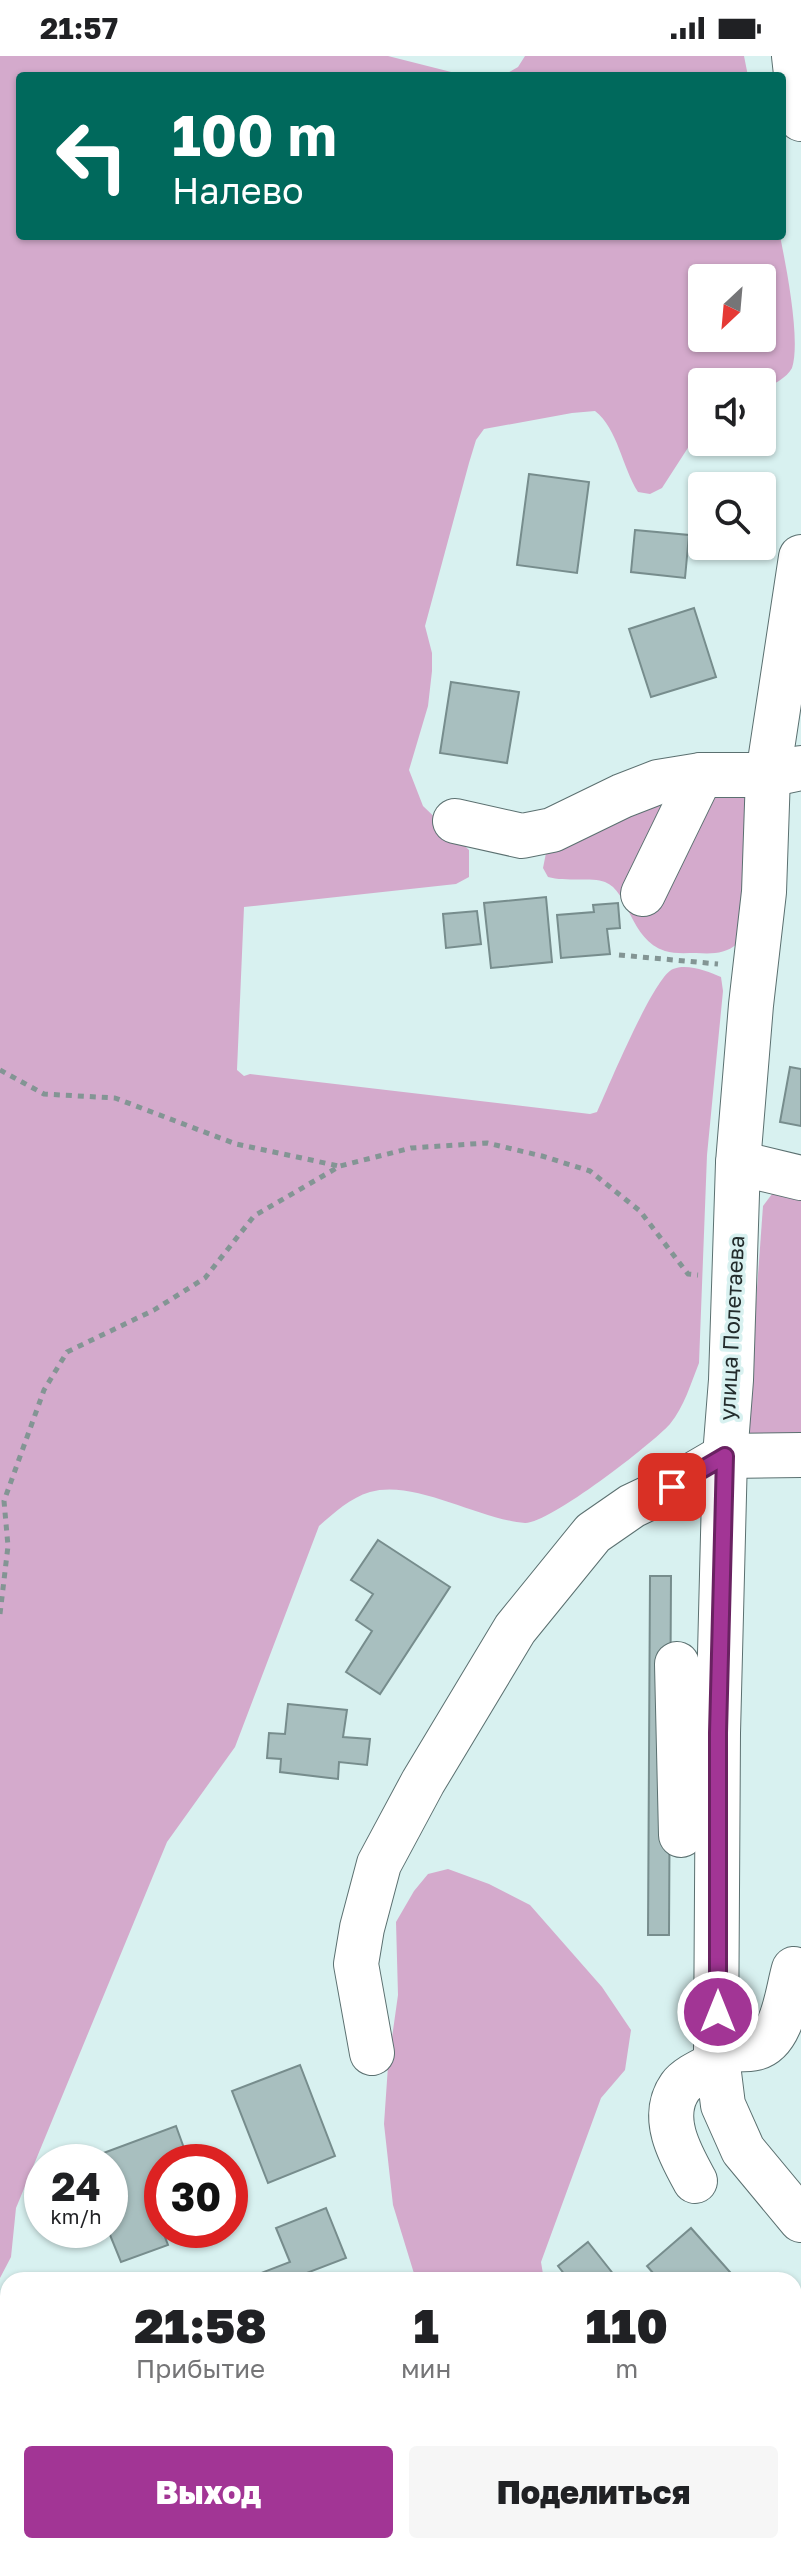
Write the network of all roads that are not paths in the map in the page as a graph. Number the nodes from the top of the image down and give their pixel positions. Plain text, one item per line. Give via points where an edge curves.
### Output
1 (794, 56) edge
2 (801, 119) edge
3 (801, 557) edge
4 (784, 772) edge
5 (701, 775) junction
6 (455, 821) dead end
7 (643, 894) dead end
8 (738, 1163) junction
9 (801, 1178) edge
10 (725, 1456) junction
11 (798, 1465) edge
12 (677, 1664) dead end
13 (699, 1732) junction
14 (681, 1835) dead end
15 (794, 1969) dead end
16 (372, 2053) dead end
17 (717, 2056) junction
18 (695, 2181) dead end
19 (801, 2220) edge

1 - 2 street
3 - 4 street, улица Полетаева
4 - 5 street
4 - 8 street, улица Полетаева via 764,892
5 - 6 street via 658,782 552,830 522,836
5 - 7 street
8 - 9 street
8 - 10 street, улица Полетаева
10 - 11 street
10 - 13 street, улица Полетаева
10 - 16 street via 593,1533 515,1629 423,1782 379,1864 362,1928 356,1964
12 - 13 street
13 - 14 street
13 - 17 street, улица Полетаева
15 - 17 street via 770,2041
17 - 18 street via 681,2084 671,2105 679,2151
17 - 19 street, улица Полетаева via 723,2105 743,2150

